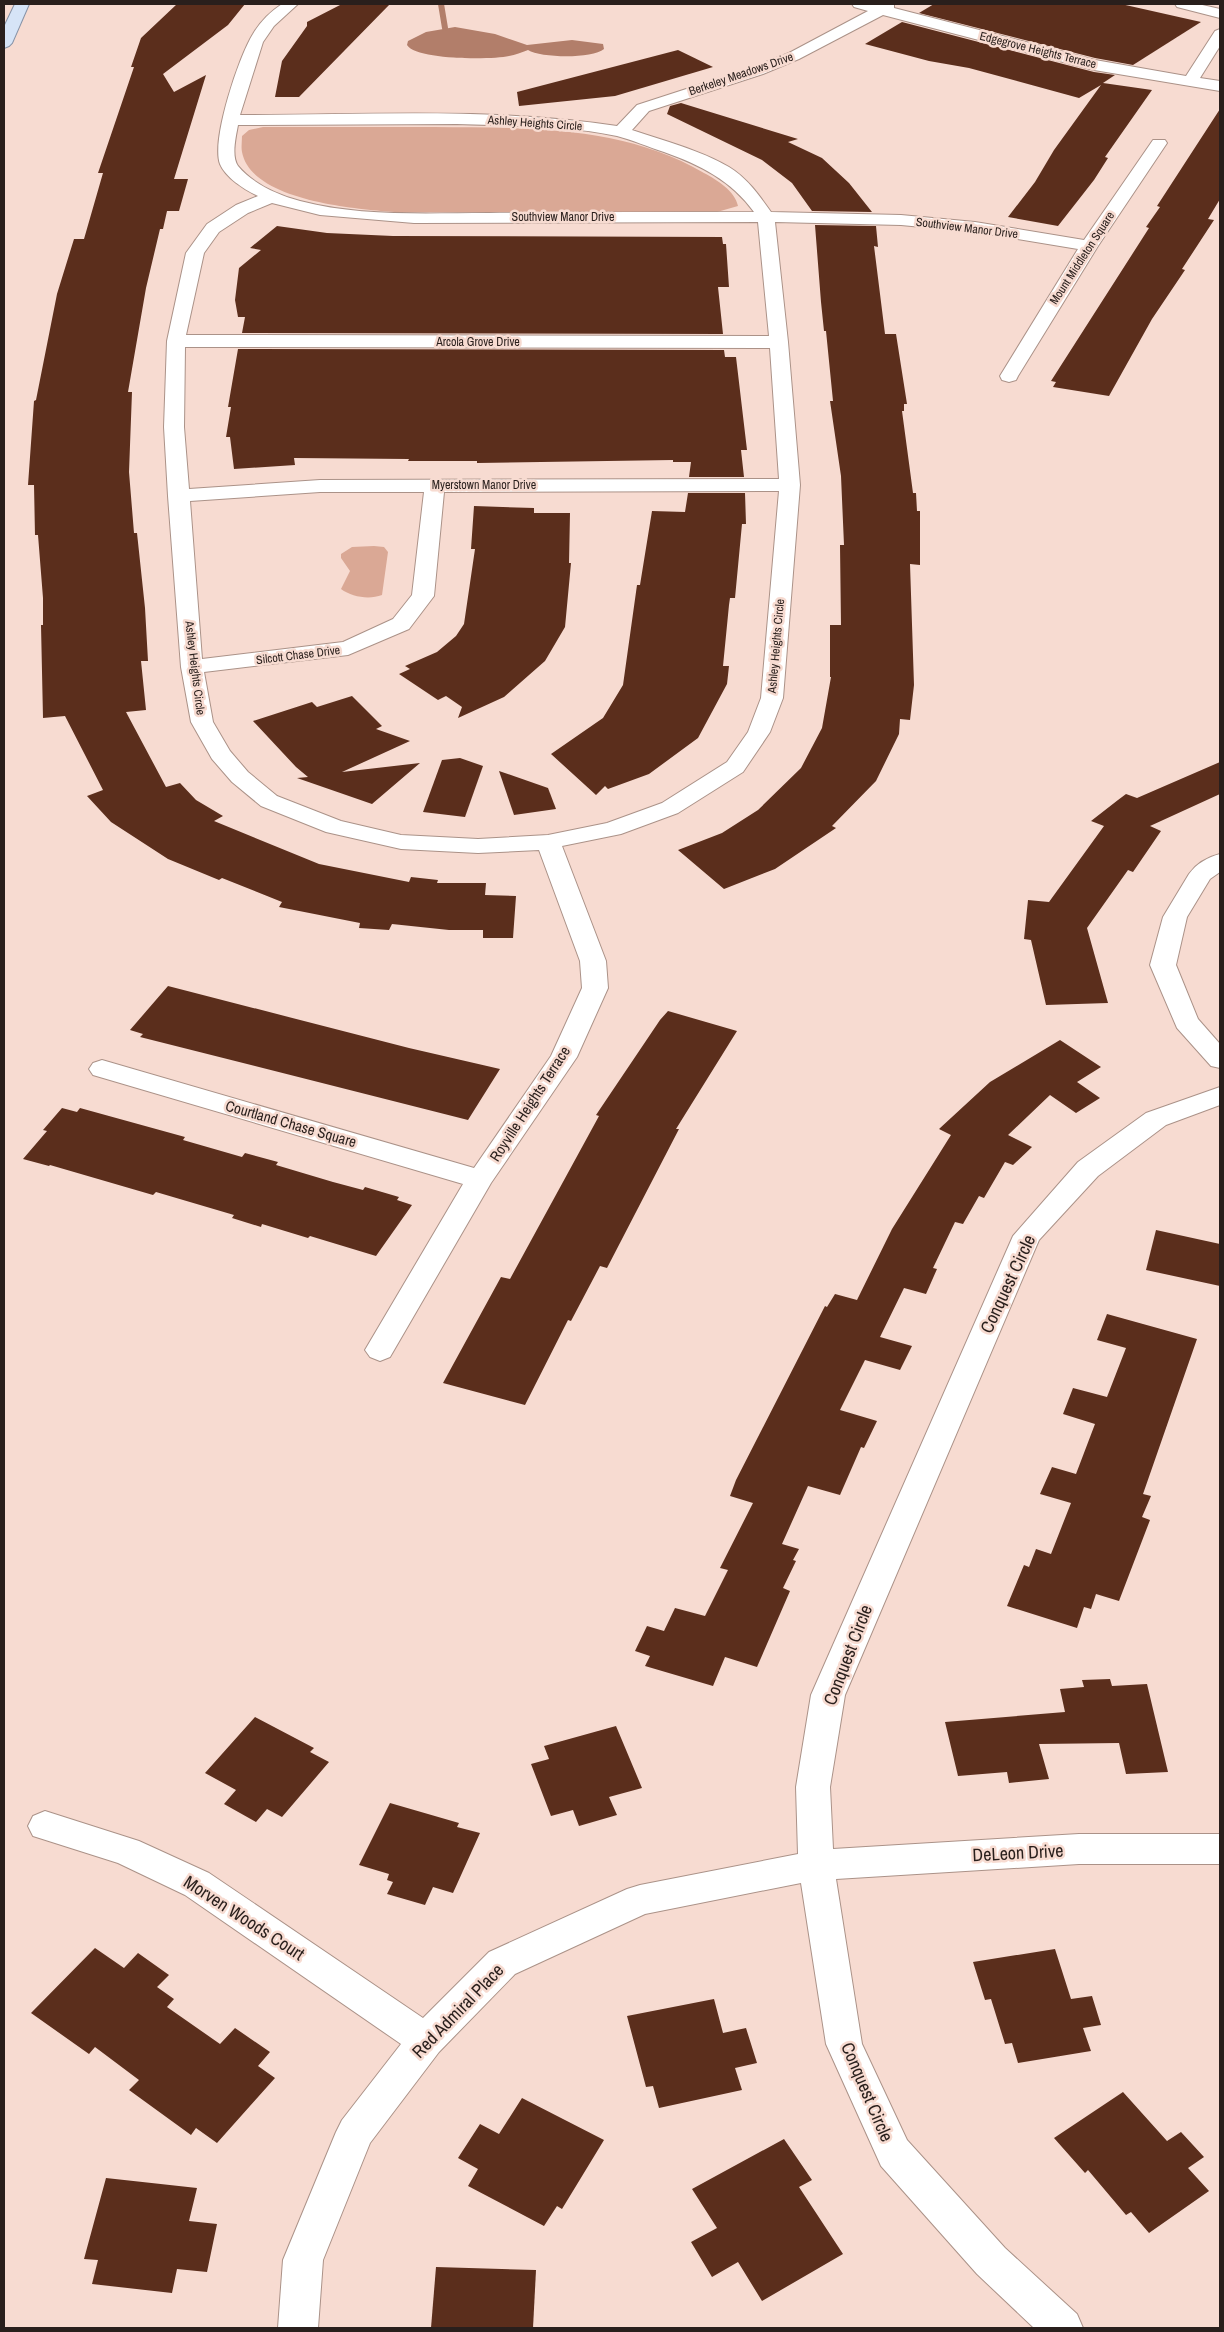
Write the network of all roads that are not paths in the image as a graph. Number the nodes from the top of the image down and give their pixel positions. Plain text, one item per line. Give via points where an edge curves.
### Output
1 (22, 4) edge
2 (291, 4) edge
3 (859, 4) edge
4 (1182, 4) edge
5 (886, 7) edge
6 (1220, 14) edge
7 (1220, 34) edge
8 (4, 42) edge
9 (1190, 81) junction
10 (1220, 86) edge
11 (231, 120) junction
12 (621, 132) junction
13 (1159, 143) dead end
14 (270, 197) junction
15 (766, 217) junction
16 (1089, 246) junction
17 (176, 341) junction
18 (779, 342) junction
19 (1008, 376) dead end
20 (435, 485) junction
21 (790, 485) junction
22 (178, 496) junction
23 (192, 667) junction
24 (548, 842) junction
25 (1220, 861) edge
26 (1220, 1060) edge
27 (102, 1069) dead end
28 (1220, 1096) edge
29 (480, 1179) junction
30 (380, 1350) dead end
31 (46, 1826) dead end
32 (1220, 1848) edge
33 (816, 1865) junction
34 (426, 2040) junction
35 (298, 2328) edge
36 (1063, 2328) edge

1 - 8 main road
2 - 11 street, Southview Manor Drive via 267,23 257,36
3 - 5 street, Edgegrove Heights Terrace
4 - 6 street
5 - 9 street, Edgegrove Heights Terrace via 1094,65
5 - 12 street, Berkeley Meadows Drive via 794,56 758,71 643,108
7 - 9 street
9 - 10 street, Edgegrove Heights Terrace
11 - 12 street, Ashley Heights Circle via 514,120
11 - 14 street, Southview Manor Drive via 227,142 228,165
12 - 15 street, Ashley Heights Circle via 691,156 723,172 743,187
13 - 16 street, Mount Middleton Square
14 - 15 street, Southview Manor Drive via 315,209 414,218
14 - 17 street, Ashley Heights Circle via 242,209 213,228 195,253
15 - 16 street, Southview Manor Drive via 901,220 975,227
15 - 18 street, Ashley Heights Circle
16 - 19 street, Mount Middleton Square
17 - 18 street, Arcola Grove Drive
17 - 22 street, Ashley Heights Circle via 174,427
18 - 21 street, Ashley Heights Circle
20 - 21 street, Myerstown Manor Drive
20 - 22 street, Myerstown Manor Drive via 320,486
20 - 23 street, Silcott Chase Drive via 423,596 401,624 348,648
21 - 24 street, Ashley Heights Circle via 772,698 759,732 735,767 670,808 613,829
22 - 23 street, Ashley Heights Circle
23 - 24 street, Ashley Heights Circle via 206,730 233,769 269,801 334,827 400,842 478,846
24 - 29 street, Royville Heights Terrace via 593,961 595,988 564,1057
25 - 26 street via 1201,874 1175,917 1163,965 1186,1022
27 - 29 street, Courtland Chase Square
28 - 33 street, Conquest Circle via 1156,1119 1088,1170 1027,1236 828,1695 813,1787
29 - 30 street, Royville Heights Terrace
31 - 34 street, Morven Woods Court via 127,1851 197,1884
32 - 33 street, DeLeon Drive via 1079,1849
33 - 34 street, Red Admiral Place via 640,1900 502,1963
33 - 36 street, Conquest Circle via 844,2044 894,2153 991,2261
34 - 35 street, Red Admiral Place via 355,2132 303,2260

